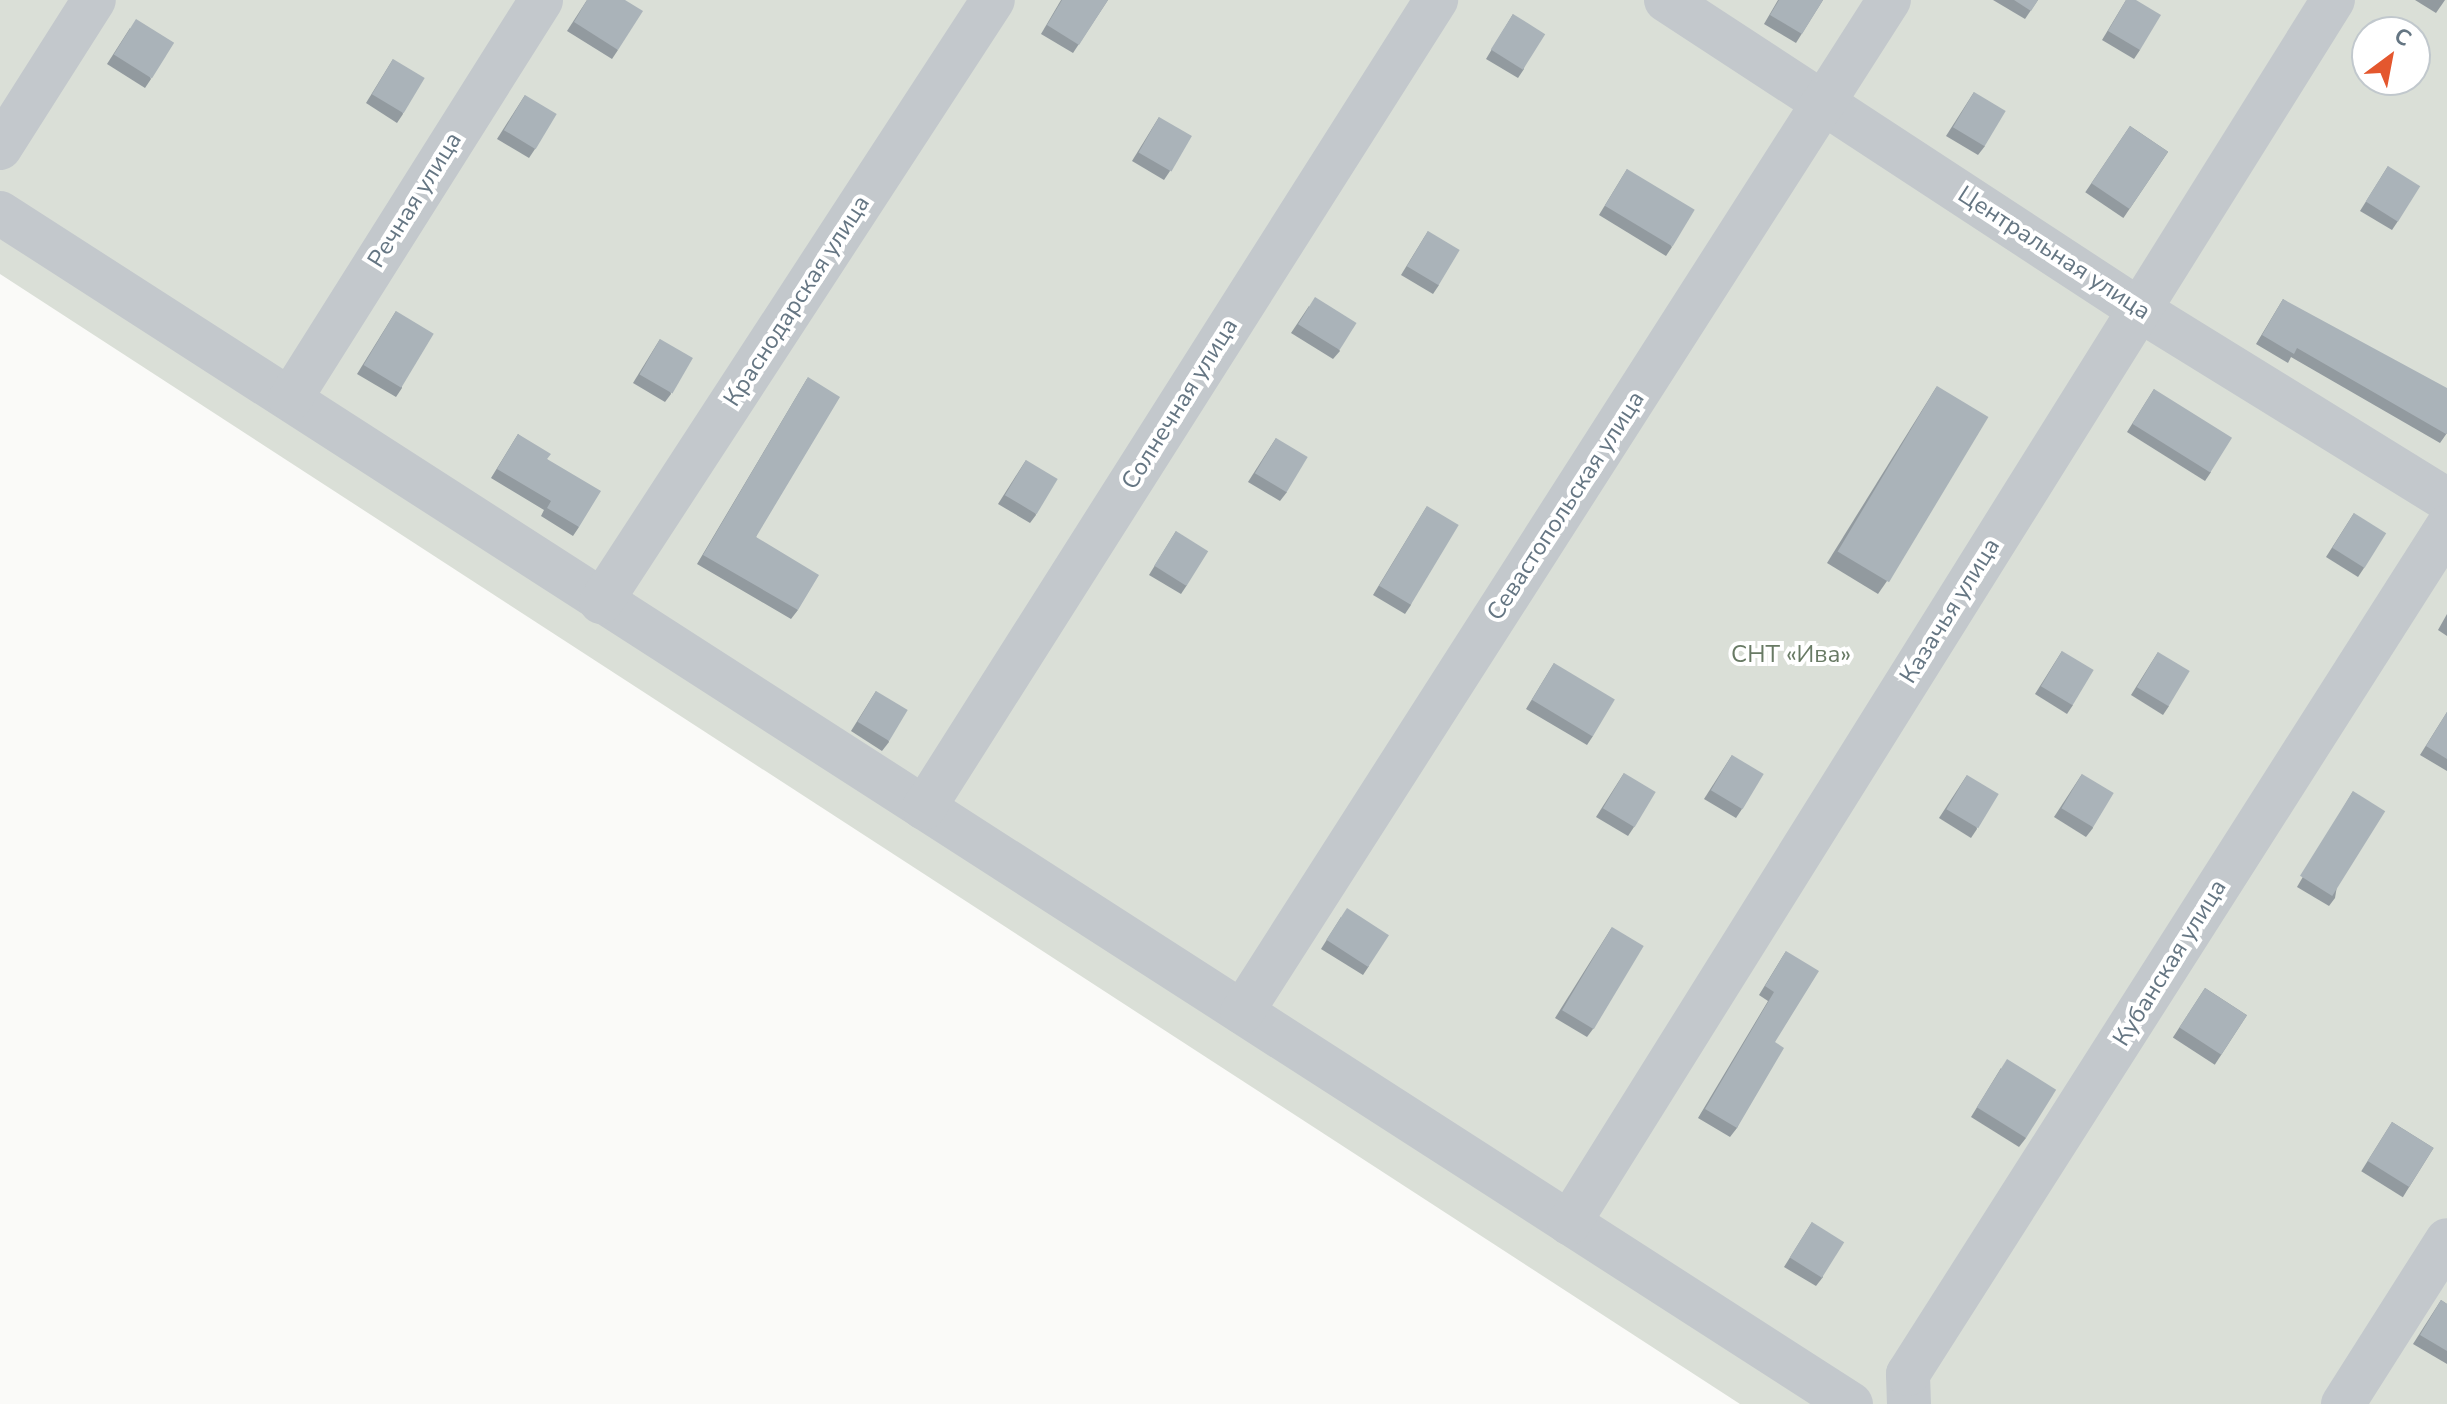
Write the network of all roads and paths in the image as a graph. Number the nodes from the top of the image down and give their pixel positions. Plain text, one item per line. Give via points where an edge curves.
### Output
1 (94, 0) edge
2 (541, 0) edge
3 (993, 0) edge
4 (1436, 0) edge
5 (1666, 0) edge
6 (1889, 0) edge
7 (2333, 0) edge
8 (1825, 101) junction
9 (0, 148) edge
10 (0, 213) edge
11 (2138, 309) junction
12 (290, 399) junction
13 (2447, 500) edge
14 (2447, 527) edge
15 (601, 602) junction
16 (924, 808) junction
17 (1242, 1012) junction
18 (1569, 1223) junction
19 (2440, 1268) edge
20 (1851, 1404) edge
21 (1909, 1404) edge
22 (2343, 1404) edge

1 - 9 street
2 - 12 street, Речная улица
3 - 15 street, Краснодарская улица
4 - 16 street, Солнечная улица
5 - 8 street, Центральная улица
6 - 8 street, Севастопольская улица
7 - 11 street, Казачья улица
8 - 11 street, Центральная улица
8 - 17 street, Севастопольская улица
10 - 12 street
11 - 13 street, Центральная улица
11 - 18 street, Казачья улица
12 - 15 street
14 - 21 street, Кубанская улица via 1908,1374
15 - 16 street
16 - 17 street
17 - 18 street
18 - 20 street
19 - 22 street

